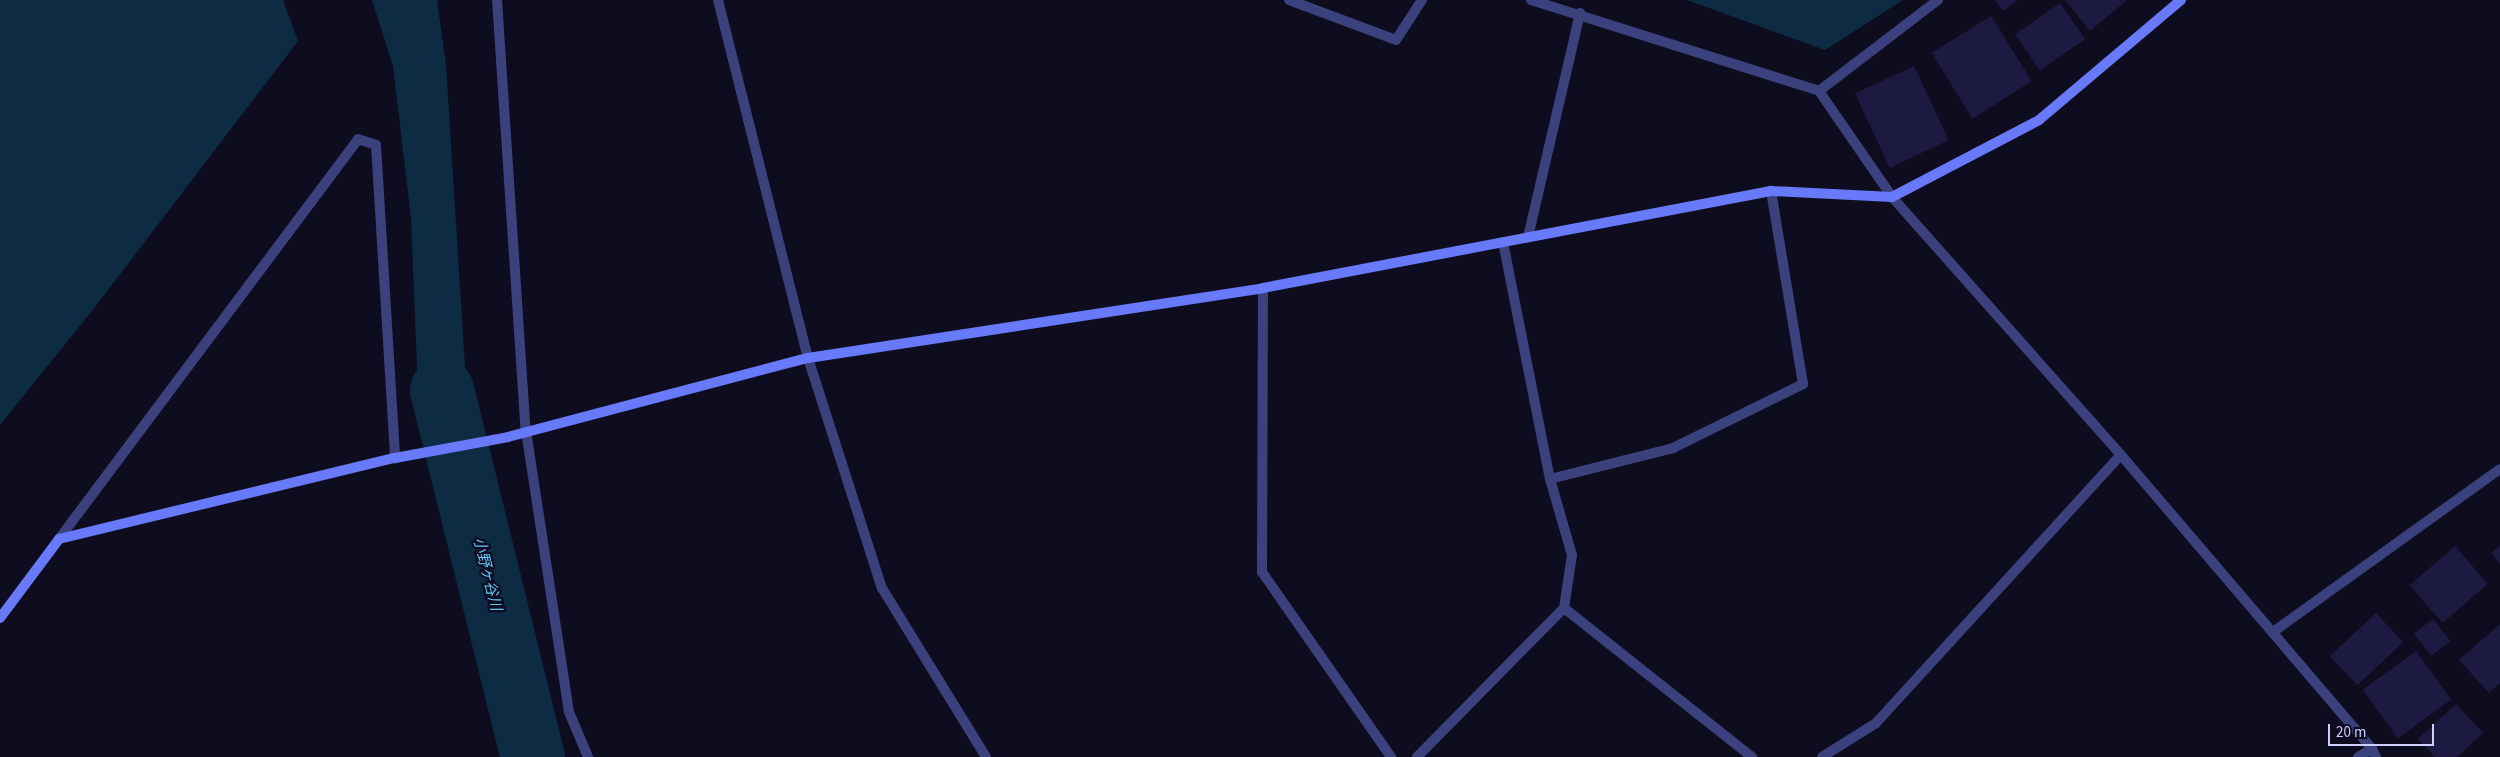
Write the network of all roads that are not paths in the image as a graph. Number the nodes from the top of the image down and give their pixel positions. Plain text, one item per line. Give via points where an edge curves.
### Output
1 (497, 0) edge
2 (718, 0) edge
3 (1289, 0) edge
4 (1422, 0) edge
5 (1530, 0) edge
6 (1938, 0) edge
7 (2181, 0) edge
8 (1580, 14) junction
9 (1818, 91) junction
10 (1772, 191) junction
11 (1892, 197) junction
12 (1528, 237) junction
13 (1503, 242) junction
14 (1263, 288) junction
15 (808, 358) junction
16 (526, 431) junction
17 (2121, 455) junction
18 (394, 458) junction
19 (2500, 469) edge
20 (1550, 479) junction
21 (59, 539) junction
22 (1564, 608) junction
23 (0, 618) edge
24 (2273, 632) junction
25 (2374, 753) edge
26 (588, 757) edge
27 (986, 757) edge
28 (1390, 757) edge
29 (1417, 757) edge
30 (1752, 757) edge
31 (1822, 757) edge
32 (2358, 757) edge

1 - 16 street
2 - 15 street
3 - 4 street via 1396,40
5 - 8 street
6 - 9 street
7 - 11 street via 2039,120
8 - 9 street
8 - 12 street
9 - 11 street
10 - 11 street
10 - 12 street
10 - 20 street via 1803,384 1673,448
11 - 17 street
12 - 13 street
13 - 14 street
13 - 20 street
14 - 15 street
14 - 28 street via 1262,572
15 - 16 street
15 - 27 street via 882,588
16 - 18 street
16 - 26 street via 569,712
17 - 24 street
17 - 31 street via 1876,723
18 - 21 street
18 - 21 street via 376,145 358,139
19 - 24 street
20 - 22 street via 1572,555
21 - 23 street
22 - 29 street
22 - 30 street
24 - 25 street
25 - 32 street

